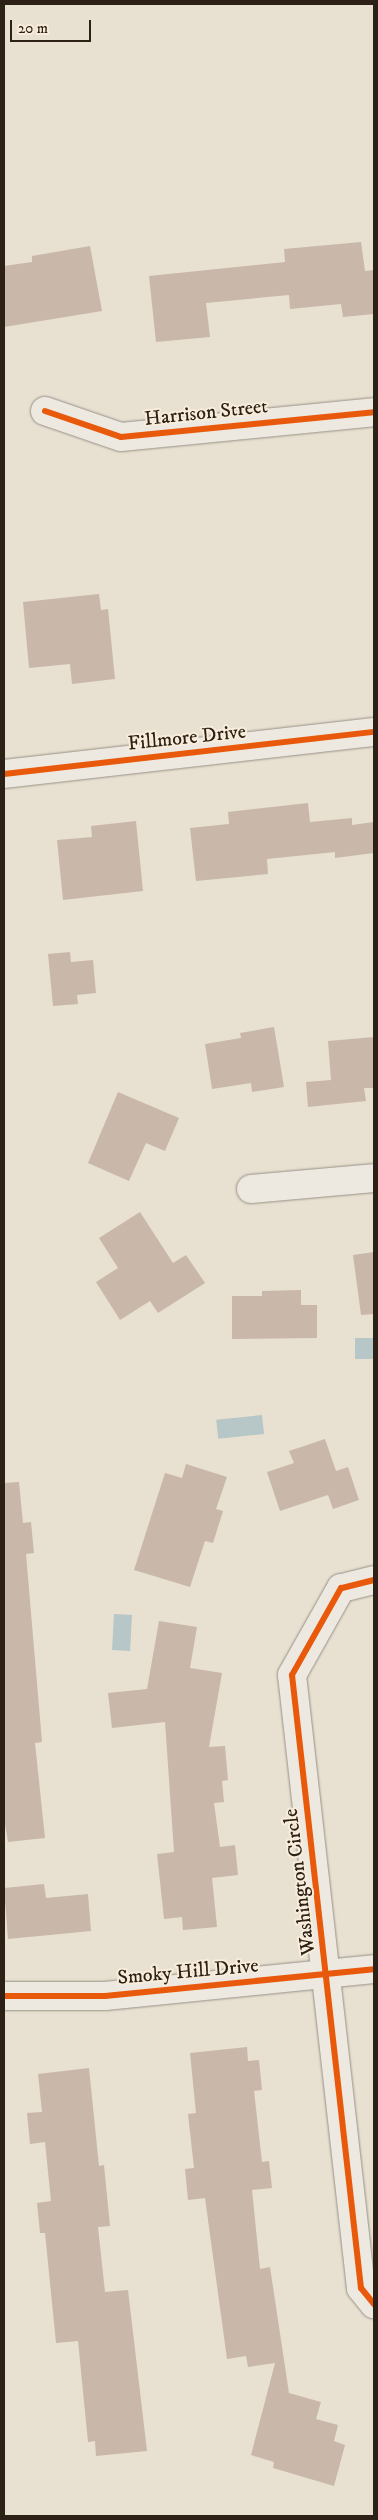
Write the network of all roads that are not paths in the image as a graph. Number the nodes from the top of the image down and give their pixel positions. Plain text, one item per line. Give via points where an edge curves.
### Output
1 (45, 411) dead end
2 (374, 412) edge
3 (374, 732) edge
4 (4, 774) edge
5 (374, 1178) edge
6 (250, 1190) dead end
7 (374, 1580) edge
8 (374, 1969) edge
9 (327, 1975) junction
10 (4, 1996) edge
11 (374, 2304) edge

1 - 2 street, Harrison Street via 121,438
3 - 4 street, Fillmore Drive
5 - 6 street
7 - 9 street, Washington Circle via 341,1588 292,1675
8 - 9 street, Smoky Hill Drive
9 - 10 street, Smoky Hill Drive via 105,1996
9 - 11 street, Washington Circle via 361,2288

